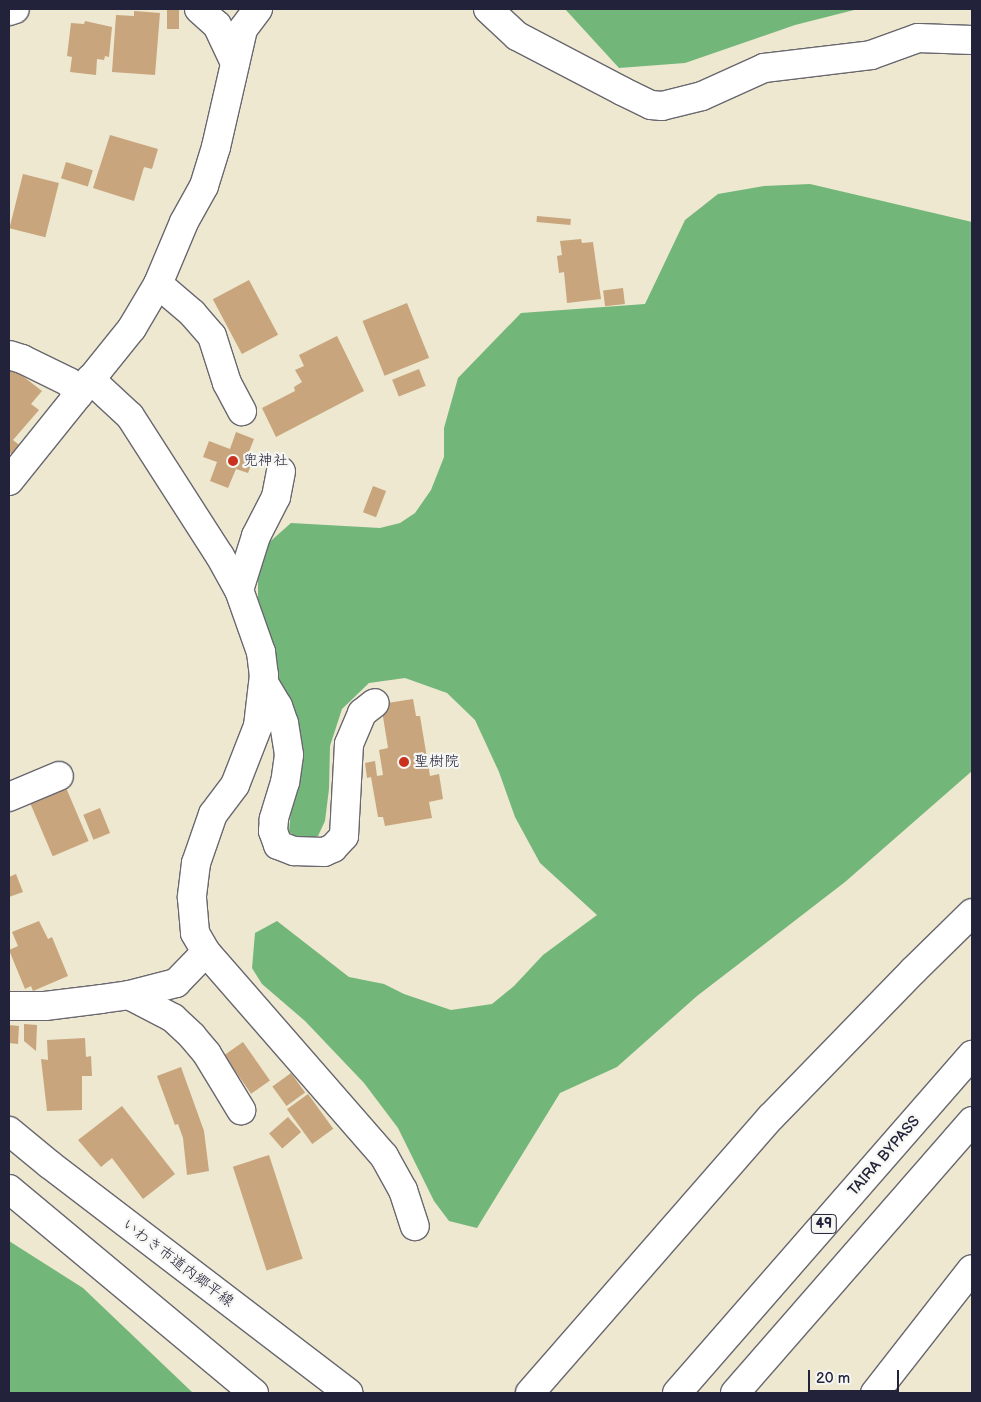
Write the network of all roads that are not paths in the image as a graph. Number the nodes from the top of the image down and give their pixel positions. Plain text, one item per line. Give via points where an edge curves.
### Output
1 (15, 9) edge
2 (199, 9) edge
3 (258, 9) edge
4 (488, 9) edge
5 (9, 11) edge
6 (972, 40) edge
7 (236, 63) junction
8 (158, 284) junction
9 (9, 355) edge
10 (84, 387) junction
11 (242, 411) dead end
12 (281, 471) dead end
13 (9, 481) edge
14 (239, 590) junction
15 (264, 683) junction
16 (375, 703) dead end
17 (59, 776) dead end
18 (9, 797) edge
19 (972, 913) edge
20 (206, 952) junction
21 (129, 995) junction
22 (9, 1006) edge
23 (972, 1055) edge
24 (241, 1110) dead end
25 (972, 1121) edge
26 (9, 1131) edge
27 (9, 1189) edge
28 (415, 1226) dead end
29 (972, 1269) edge
30 (254, 1393) edge
31 (349, 1393) edge
32 (530, 1393) edge
33 (677, 1393) edge
34 (735, 1393) edge
35 (875, 1393) edge

1 - 5 main road
2 - 7 main road via 217,25
3 - 7 main road via 243,29
4 - 6 main road via 517,36 650,105 662,106 702,96 764,68 871,55 918,38
7 - 8 main road via 204,186 184,222
8 - 10 main road via 132,328
8 - 11 main road via 192,313 212,336 227,383
9 - 10 main road
10 - 13 main road
10 - 14 main road via 130,416
12 - 14 main road via 276,497 256,536
14 - 15 main road via 261,652
15 - 16 main road via 284,723 289,755 273,831 278,844 294,851 324,852 344,836 350,744 362,712
15 - 20 main road via 258,726 235,785 213,814 196,863 192,898 195,933
17 - 18 main road
19 - 32 main road via 771,1117
20 - 21 main road via 176,983
20 - 28 main road via 384,1156 403,1190
21 - 22 main road via 45,1006
21 - 24 main road via 173,1018 192,1036 207,1054
23 - 33 main road, TAIRA BYPASS / 49
25 - 34 main road
26 - 31 main road, いわき市道内郷平線
27 - 30 main road
29 - 35 main road

